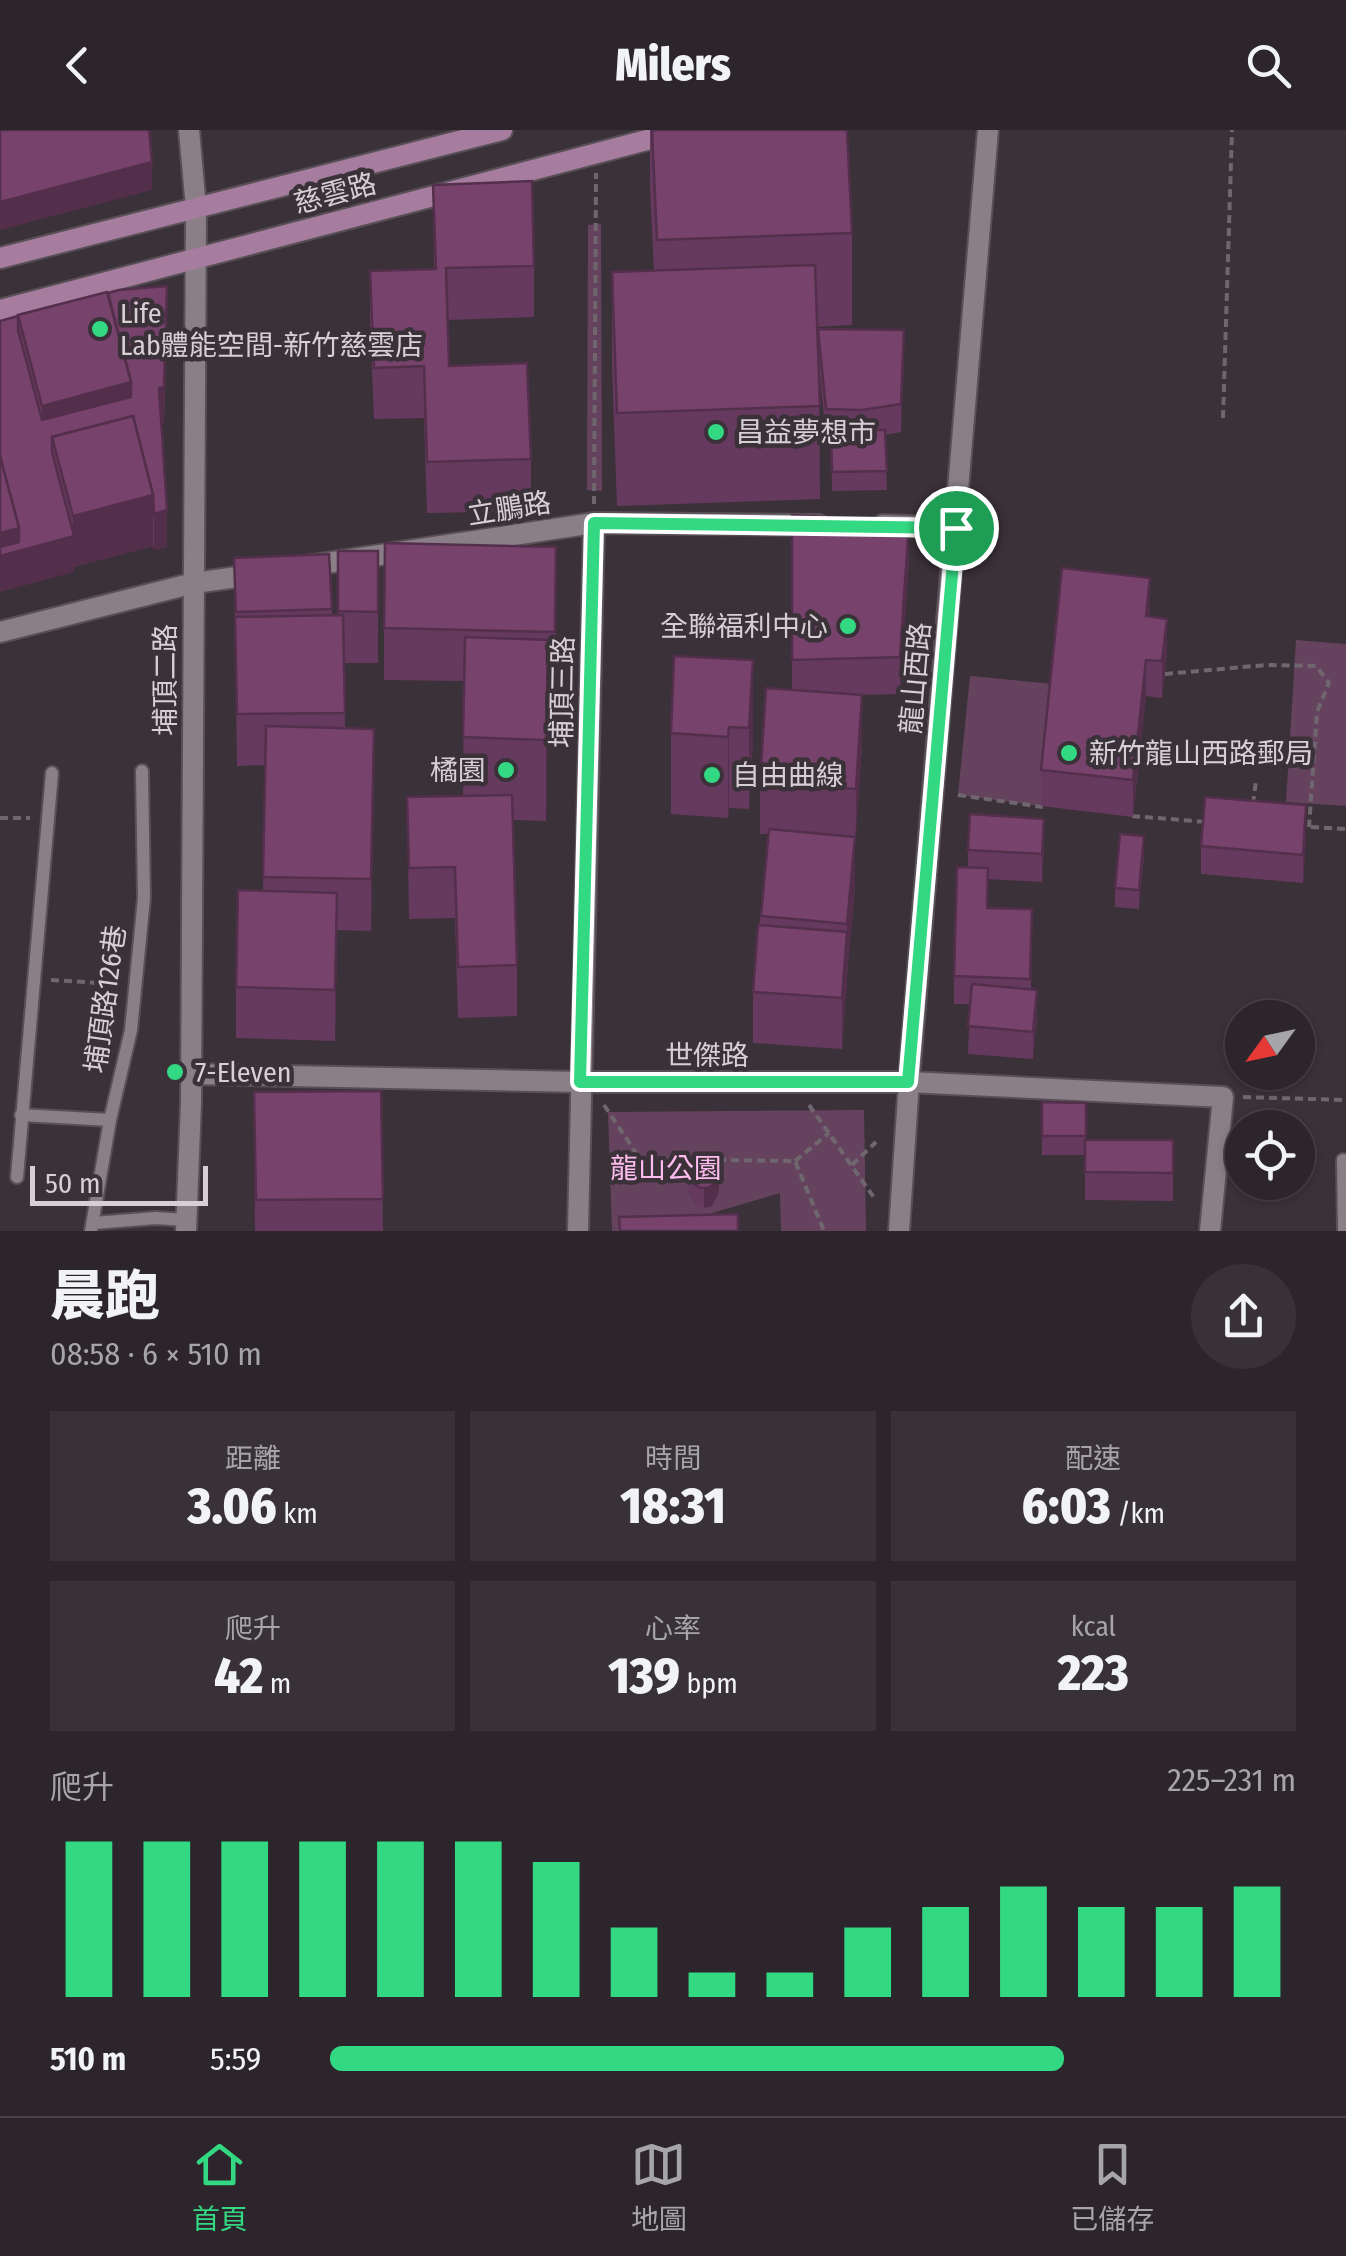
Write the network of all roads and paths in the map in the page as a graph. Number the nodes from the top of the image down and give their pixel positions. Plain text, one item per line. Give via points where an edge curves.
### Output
1 (189, 130) edge
2 (502, 130) edge
3 (684, 130) edge
4 (988, 130) edge
5 (1232, 130) edge
6 (596, 154) junction
7 (196, 208) junction
8 (0, 258) edge
9 (196, 258) junction
10 (0, 310) edge
11 (1223, 418) dead end
12 (594, 523) junction
13 (956, 528) junction
14 (194, 583) junction
15 (0, 632) edge
16 (1165, 674) edge
17 (142, 770) dead end
18 (52, 773) dead end
19 (1256, 781) dead end
20 (958, 796) dead end
21 (1060, 808) dead end
22 (1252, 810) edge
23 (1115, 814) dead end
24 (0, 818) edge
25 (49, 818) junction
26 (1212, 822) edge
27 (1346, 829) edge
28 (34, 978) junction
29 (136, 986) junction
30 (191, 1074) junction
31 (580, 1082) junction
32 (908, 1082) junction
33 (1223, 1096) junction
34 (599, 1098) dead end
35 (1346, 1100) edge
36 (806, 1101) dead end
37 (21, 1115) junction
38 (110, 1120) junction
39 (829, 1133) junction
40 (876, 1142) dead end
41 (1344, 1160) dead end
42 (795, 1162) junction
43 (852, 1166) junction
44 (17, 1177) dead end
45 (1215, 1182) junction
46 (1225, 1183) edge
47 (875, 1198) dead end
48 (186, 1226) edge
49 (93, 1227) edge
50 (578, 1231) edge
51 (824, 1231) edge
52 (899, 1231) edge
53 (1210, 1231) edge
54 (1344, 1231) edge

1 - 7 street, 埔頂二路
2 - 7 main road, 慈雲路
3 - 6 main road, 慈雲路
4 - 13 street, 龍山西路
5 - 11 path
6 - 9 main road, 慈雲路
6 - 12 path
7 - 8 main road, 慈雲路
7 - 9 street, 埔頂二路
9 - 10 main road, 慈雲路
9 - 14 street, 埔頂二路
12 - 13 street, 立鵬路
12 - 14 street, 立鵬路
12 - 31 street, 埔頂三路
13 - 32 street, 龍山西路
14 - 15 street, 立鵬路
14 - 30 street, 埔頂二路
16 - 27 path via 1316,666 1330,683 1318,712 1308,827
17 - 29 lane, 埔頂路126巷 via 144,898
18 - 25 lane
19 - 22 path
20 - 21 path
23 - 26 path
24 - 25 path
25 - 28 lane
28 - 29 path
28 - 37 lane
29 - 38 lane, 埔頂路126巷
30 - 31 street, 世傑路
30 - 48 street, 埔頂二路
31 - 32 street, 世傑路
31 - 50 street, 埔頂三路
32 - 33 street, 世傑路
32 - 52 street, 龍山西路
33 - 35 path
33 - 45 street
34 - 42 path via 640,1159
36 - 39 path
37 - 38 lane
37 - 44 lane
38 - 49 lane, 埔頂路126巷
39 - 42 path
39 - 43 path
40 - 43 path
41 - 54 lane
42 - 51 path
43 - 47 path
45 - 46 path
45 - 53 street
48 - 49 lane via 156,1218

